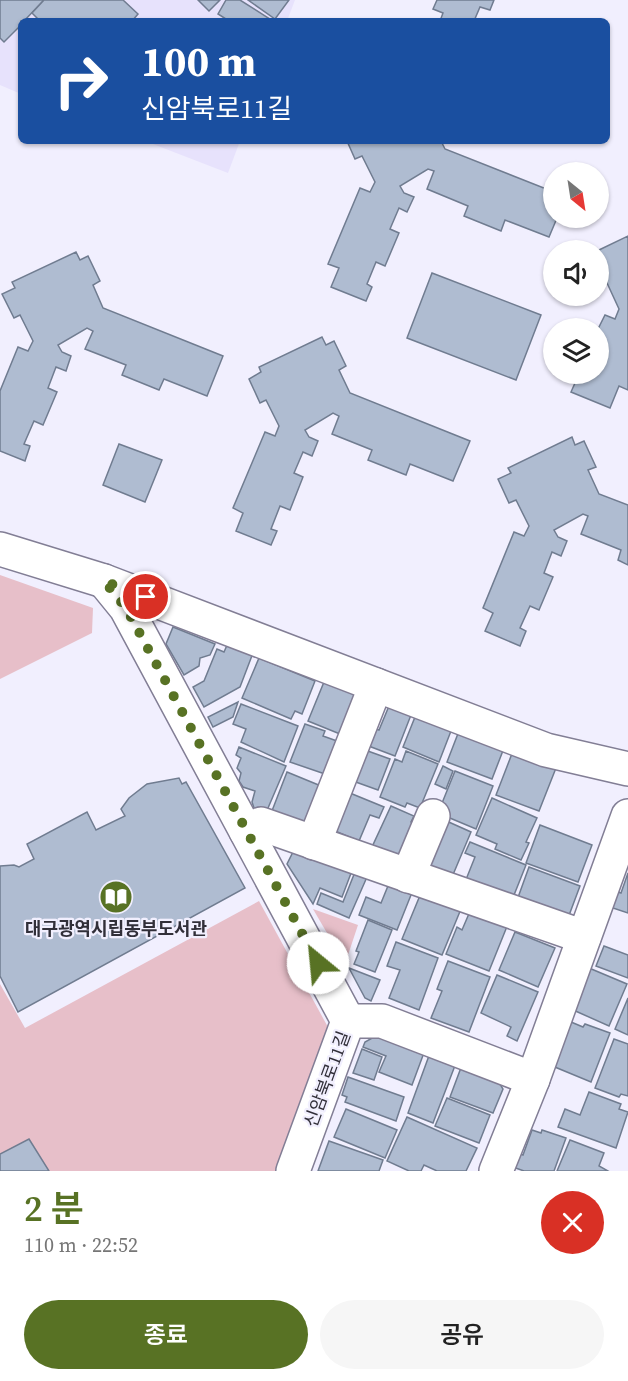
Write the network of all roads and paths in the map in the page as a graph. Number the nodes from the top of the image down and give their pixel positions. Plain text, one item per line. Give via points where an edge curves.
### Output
1 (0, 549) edge
2 (104, 581) junction
3 (376, 685) junction
4 (628, 769) edge
5 (433, 816) dead end
6 (628, 816) edge
7 (246, 831) junction
8 (314, 843) junction
9 (408, 876) junction
10 (584, 937) junction
11 (348, 1021) junction
12 (533, 1079) junction
13 (293, 1171) edge
14 (496, 1171) edge

1 - 2 street
2 - 3 street
2 - 7 street, 신암북로11길 via 126,608
3 - 4 street via 546,750
3 - 8 street
5 - 9 street
6 - 10 street
7 - 8 street via 261,824
7 - 11 street, 신암북로11길
8 - 9 street
9 - 10 street
10 - 12 street
11 - 12 street via 382,1021
11 - 13 street, 신암북로11길
12 - 14 street

